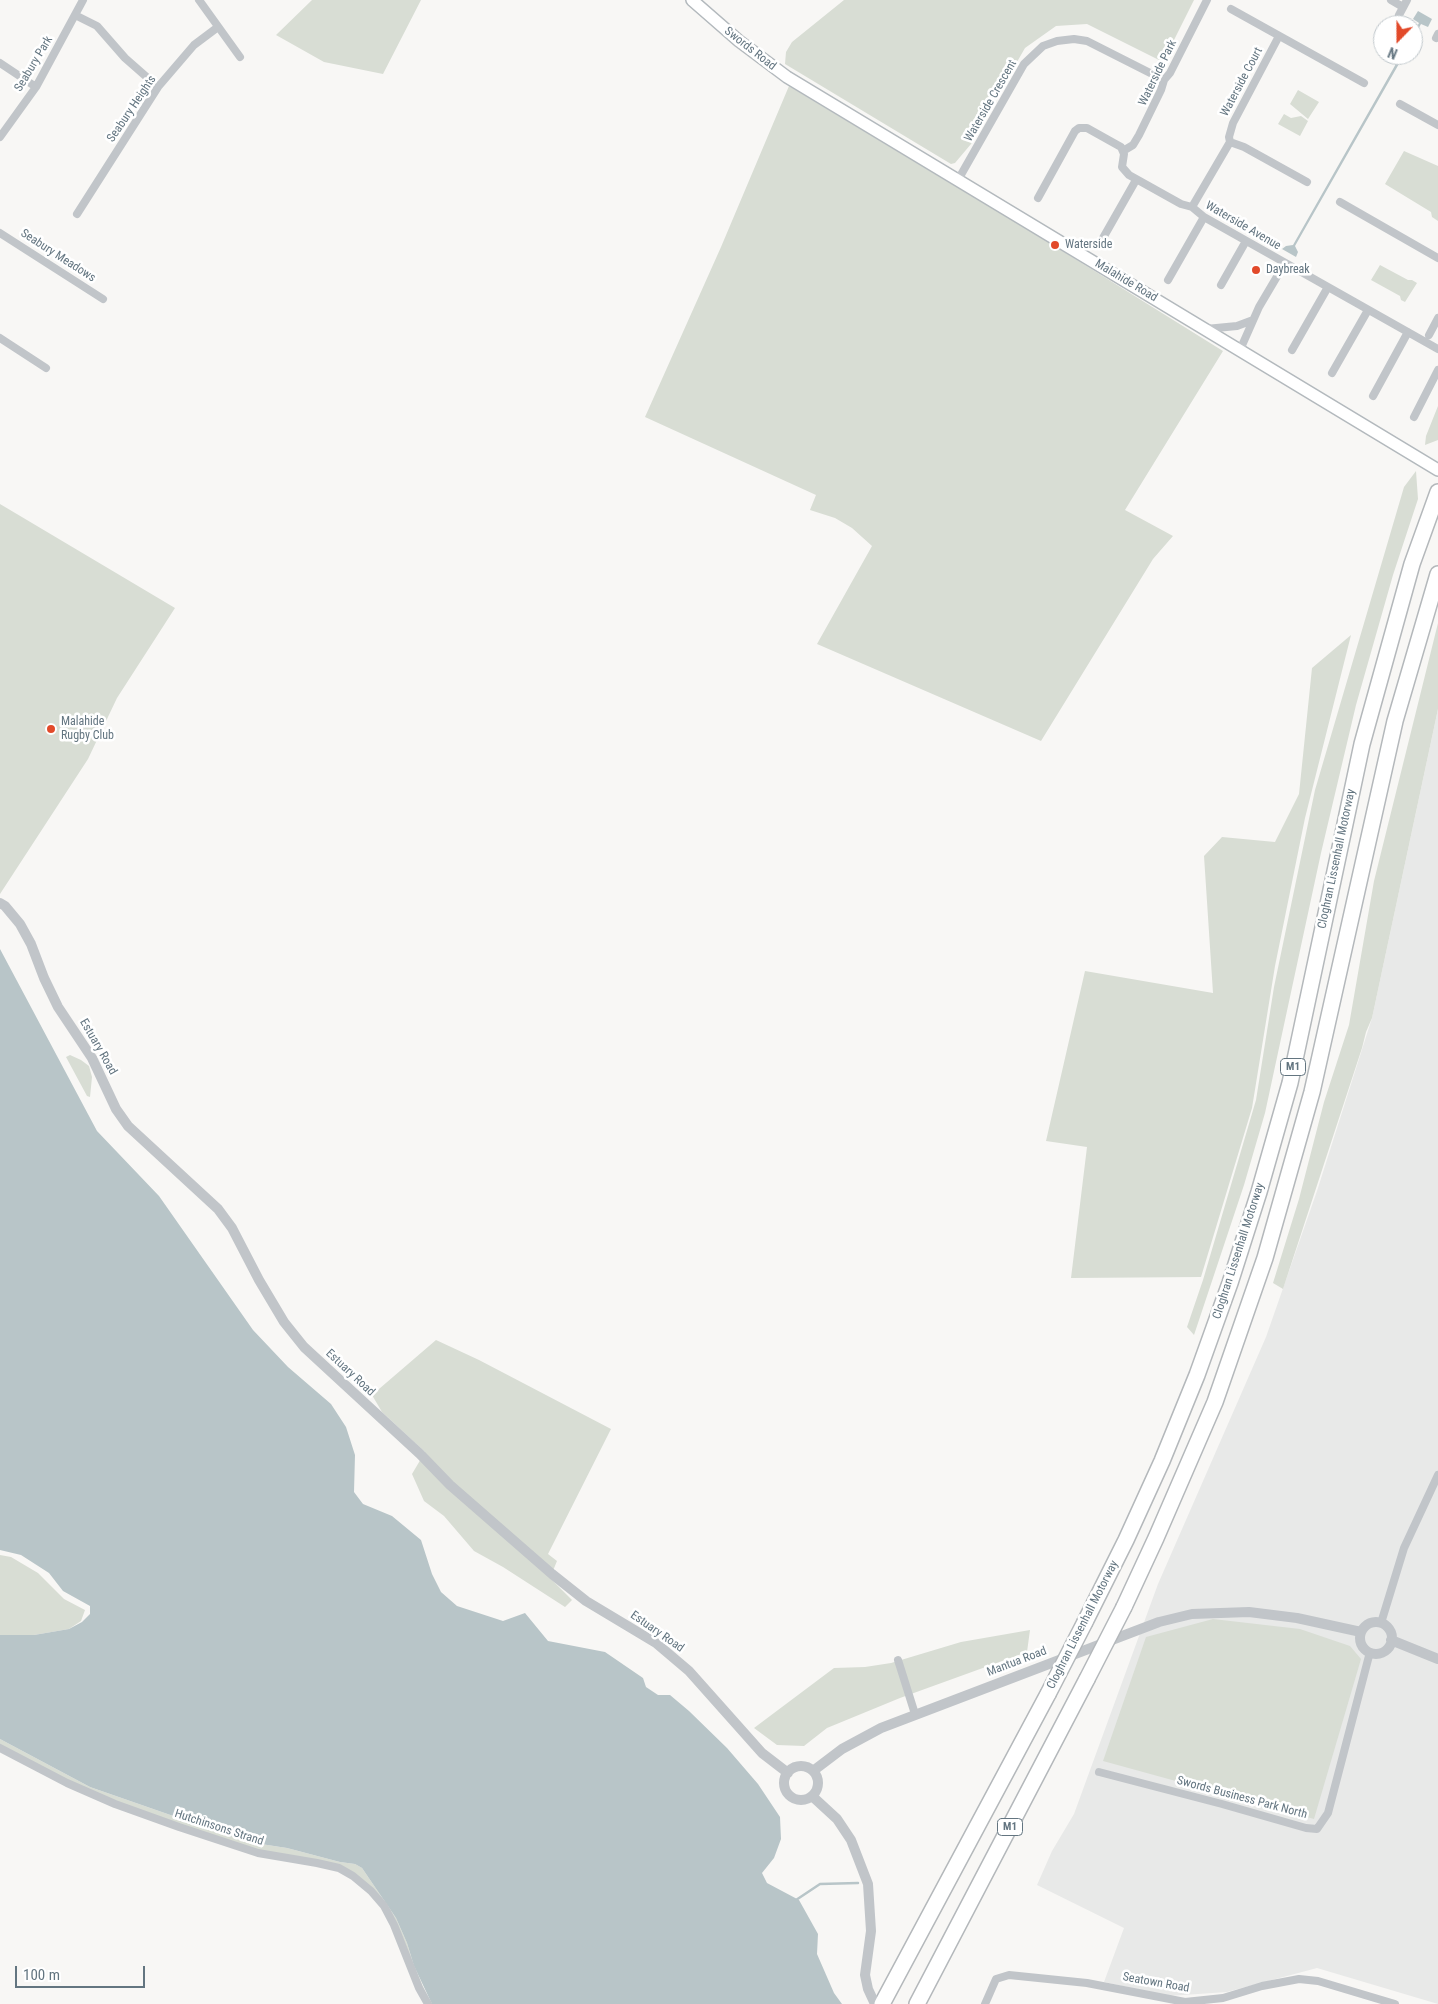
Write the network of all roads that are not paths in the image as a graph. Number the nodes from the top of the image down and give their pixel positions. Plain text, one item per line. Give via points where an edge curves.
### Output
1 (83, 0) edge
2 (199, 0) edge
3 (692, 0) edge
4 (1207, 0) edge
5 (1390, 0) edge
6 (1405, 4) edge
7 (1231, 8) dead end
8 (75, 15) junction
9 (1399, 15) dead end
10 (218, 27) junction
11 (1279, 36) junction
12 (240, 57) dead end
13 (0, 62) edge
14 (1164, 80) junction
15 (1364, 83) dead end
16 (36, 87) junction
17 (158, 87) junction
18 (813, 93) joint
19 (1400, 104) dead end
20 (1438, 125) edge
21 (0, 137) edge
22 (1230, 142) junction
23 (1123, 150) junction
24 (958, 180) junction
25 (1136, 180) junction
26 (1307, 182) dead end
27 (1038, 198) dead end
28 (1340, 202) dead end
29 (1192, 207) junction
30 (77, 214) dead end
31 (1204, 217) junction
32 (0, 232) edge
33 (1103, 238) dead end
34 (1246, 241) junction
35 (1438, 258) edge
36 (1285, 263) junction
37 (1168, 280) dead end
38 (1221, 285) dead end
39 (1328, 287) junction
40 (103, 299) dead end
41 (1368, 310) junction
42 (1438, 318) edge
43 (1253, 320) junction
44 (1206, 330) junction
45 (1408, 332) junction
46 (1429, 334) dead end
47 (0, 338) edge
48 (1438, 349) edge
49 (1240, 350) junction
50 (1292, 350) dead end
51 (46, 368) dead end
52 (1438, 370) edge
53 (1332, 373) dead end
54 (1373, 396) dead end
55 (1414, 417) dead end
56 (1438, 470) edge
57 (1438, 492) edge
58 (1438, 574) edge
59 (0, 903) edge
60 (1438, 1476) edge
61 (1381, 1623) junction
62 (1361, 1632) junction
63 (1391, 1640) junction
64 (1370, 1652) junction
65 (1438, 1659) edge
66 (898, 1660) dead end
67 (915, 1714) junction
68 (0, 1748) edge
69 (813, 1771) junction
70 (1099, 1772) dead end
71 (788, 1774) junction
72 (812, 1796) junction
73 (1381, 2002) edge
74 (428, 2004) edge
75 (875, 2004) edge
76 (882, 2004) edge
77 (917, 2004) edge
78 (985, 2004) edge
79 (1395, 2004) edge

1 - 8 street, Seabury Park
2 - 10 street
3 - 18 main road, Swords Road via 770,66
4 - 14 street, Waterside Park
5 - 6 street
6 - 9 street
7 - 11 street
8 - 16 street, Seabury Park
8 - 17 street via 97,26 125,58
10 - 12 street
10 - 17 street, Seabury Heights via 194,45
11 - 15 street
11 - 22 street, Waterside Court via 1233,123 1229,132
13 - 16 street
14 - 23 street, Waterside Park via 1140,135 1133,145
14 - 24 street, Waterside Crescent via 1087,42 1074,39 1043,46 1024,64
16 - 21 street, Seabury Park
17 - 30 street, Seabury Heights
18 - 24 main road, Malahide Road
19 - 20 street
22 - 26 street
22 - 29 street, Waterside Court
23 - 25 street via 1124,171
23 - 27 street via 1087,128 1079,128
24 - 44 main road, Malahide Road
25 - 29 street, Waterside Avenue
25 - 33 street
28 - 35 street
29 - 31 street, Waterside Avenue
31 - 34 street, Waterside Avenue
31 - 37 street
32 - 40 street, Seabury Meadows
34 - 36 street, Waterside Avenue
34 - 38 street
36 - 39 street, Waterside Avenue
36 - 43 street
39 - 41 street, Waterside Avenue
39 - 50 street
41 - 45 street, Waterside Avenue
41 - 53 street
42 - 46 street
43 - 44 street via 1237,326
43 - 49 street
44 - 49 main road, Malahide Road
45 - 48 street, Waterside Avenue
45 - 54 street
47 - 51 street
49 - 56 main road, Malahide Road
52 - 55 street
57 - 76 highway, Cloghran Lissenhall Motorway / M1, bridge via 1412,564 1362,744 1290,1084 1259,1192 1198,1375 1126,1540 1085,1622
58 - 77 highway, Cloghran Lissenhall Motorway / M1, bridge via 1395,720 1312,1092 1265,1258 1215,1402 1124,1607
59 - 71 street, Estuary Road via 24,930 58,1007 92,1058 116,1109 128,1126 218,1209 232,1228 284,1322 304,1347 450,1486 552,1574 586,1601 656,1644 689,1671 762,1753
60 - 61 street via 1404,1548
61 - 62 street via 1368,1624
61 - 63 street via 1388,1628
62 - 64 street via 1361,1643
62 - 67 street, Mantua Road via 1273,1614 1192,1614 1159,1622
63 - 64 street via 1384,1651
63 - 65 street
64 - 70 street, Swords Business Park North via 1328,1813 1317,1829
66 - 67 street
67 - 69 street, Mantua Road via 880,1728 842,1749
68 - 74 street, Hutchinsons Strand via 67,1783 170,1824 258,1853 317,1862 353,1876 384,1906
69 - 71 street via 797,1767
69 - 72 street via 818,1781
71 - 72 street via 785,1784 788,1794 797,1799
72 - 75 street via 837,1819 851,1840 868,1884 871,1931 865,1975
73 - 78 street, Seatown Road via 1318,1981 1299,1979 1223,1998 1185,2002 1087,1982 1009,1975 996,1979
73 - 79 street, Seatown Road

